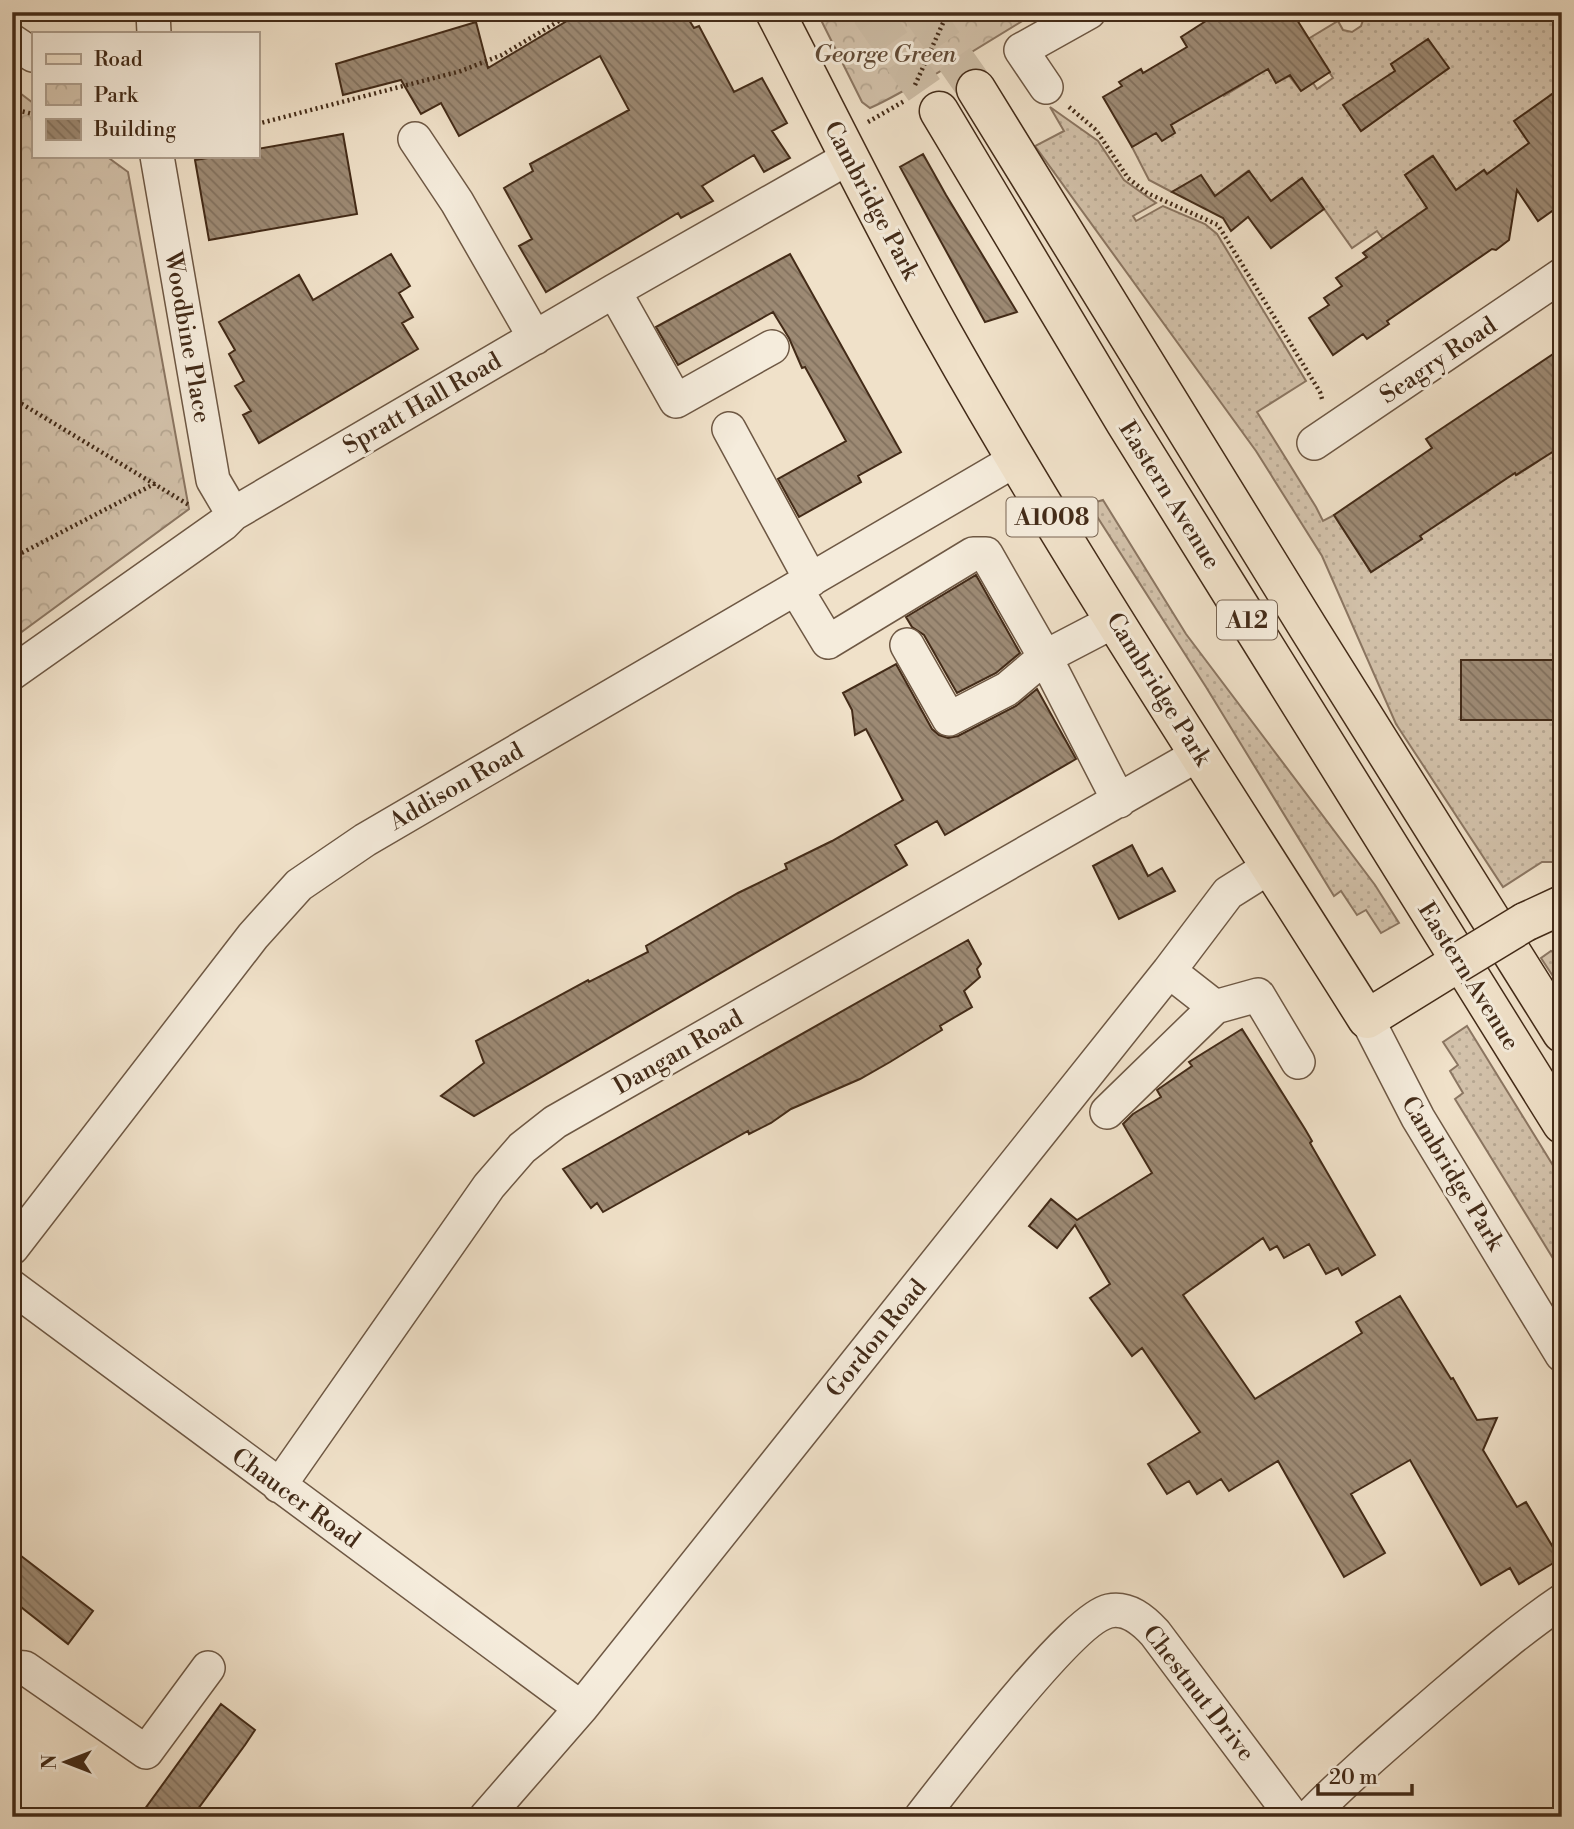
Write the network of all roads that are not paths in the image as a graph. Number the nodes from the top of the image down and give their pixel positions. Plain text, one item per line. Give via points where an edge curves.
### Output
1 (153, 12) edge
2 (775, 12) edge
3 (1089, 12) edge
4 (154, 32) edge
5 (12, 41) edge
6 (32, 54) edge
7 (1046, 88) road end
8 (976, 89) tunnel mouth
9 (927, 99) tunnel mouth
10 (415, 139) dead end
11 (157, 158) edge
12 (848, 158) junction
13 (1562, 275) edge
14 (614, 291) junction
15 (535, 338) junction
16 (772, 347) dead end
17 (729, 429) dead end
18 (1322, 438) road end
19 (1017, 459) junction
20 (228, 519) junction
21 (804, 584) junction
22 (1116, 620) junction
23 (907, 645) dead end
24 (1045, 657) junction
25 (12, 673) edge
26 (1199, 754) junction
27 (1119, 802) junction
28 (1271, 866) junction
29 (1562, 905) edge
30 (1169, 971) junction
31 (1215, 1007) junction
32 (1367, 1019) junction
33 (1562, 1032) edge
34 (1298, 1062) dead end
35 (1107, 1112) dead end
36 (1562, 1124) edge
37 (12, 1248) edge
38 (12, 1287) edge
39 (1562, 1355) edge
40 (279, 1486) junction
41 (1562, 1601) edge
42 (12, 1667) edge
43 (208, 1668) dead end
44 (581, 1708) junction
45 (486, 1817) edge
46 (920, 1817) edge
47 (1295, 1817) edge
48 (1309, 1817) edge

1 - 4 street
2 - 12 main road, Cambridge Park / A1008
3 - 7 street via 1021,50
5 - 6 street
8 - 33 main road, Eastern Avenue / A12
9 - 36 main road, Eastern Avenue / A12
10 - 15 street
11 - 20 street, Woodbine Place via 213,480
12 - 14 street, Spratt Hall Road
12 - 19 main road, Cambridge Park / A1008
13 - 18 street, Seagry Road
14 - 15 street, Spratt Hall Road
14 - 16 street via 676,401
15 - 20 street, Spratt Hall Road
17 - 21 street
19 - 21 street, Addison Road
19 - 22 main road, Cambridge Park / A1008
20 - 25 street, Spratt Hall Road
21 - 24 street via 828,642 973,554 986,554
21 - 37 street, Addison Road via 365,839 299,885 253,936
22 - 24 street
22 - 26 main road, Cambridge Park / A1008
23 - 24 street via 949,719 1007,689
24 - 27 street
26 - 27 street, Dangan Road
26 - 28 main road, Cambridge Park / A1008
27 - 40 street, Dangan Road via 555,1122 522,1148 489,1186
28 - 30 street, Gordon Road via 1228,893
28 - 32 main road, Cambridge Park / A1008
29 - 32 main road, bridge via 1525,922
30 - 31 street
30 - 44 street, Gordon Road
31 - 34 street via 1258,995
31 - 35 street
32 - 39 street, Cambridge Park via 1418,1118
38 - 40 street, Chaucer Road
40 - 44 street, Chaucer Road
41 - 48 street via 1380,1749
42 - 43 street via 25,1668 146,1752
44 - 45 street, Gordon Road
46 - 47 street, Chestnut Drive via 1031,1682 1092,1618 1110,1611 1140,1618 1155,1633

